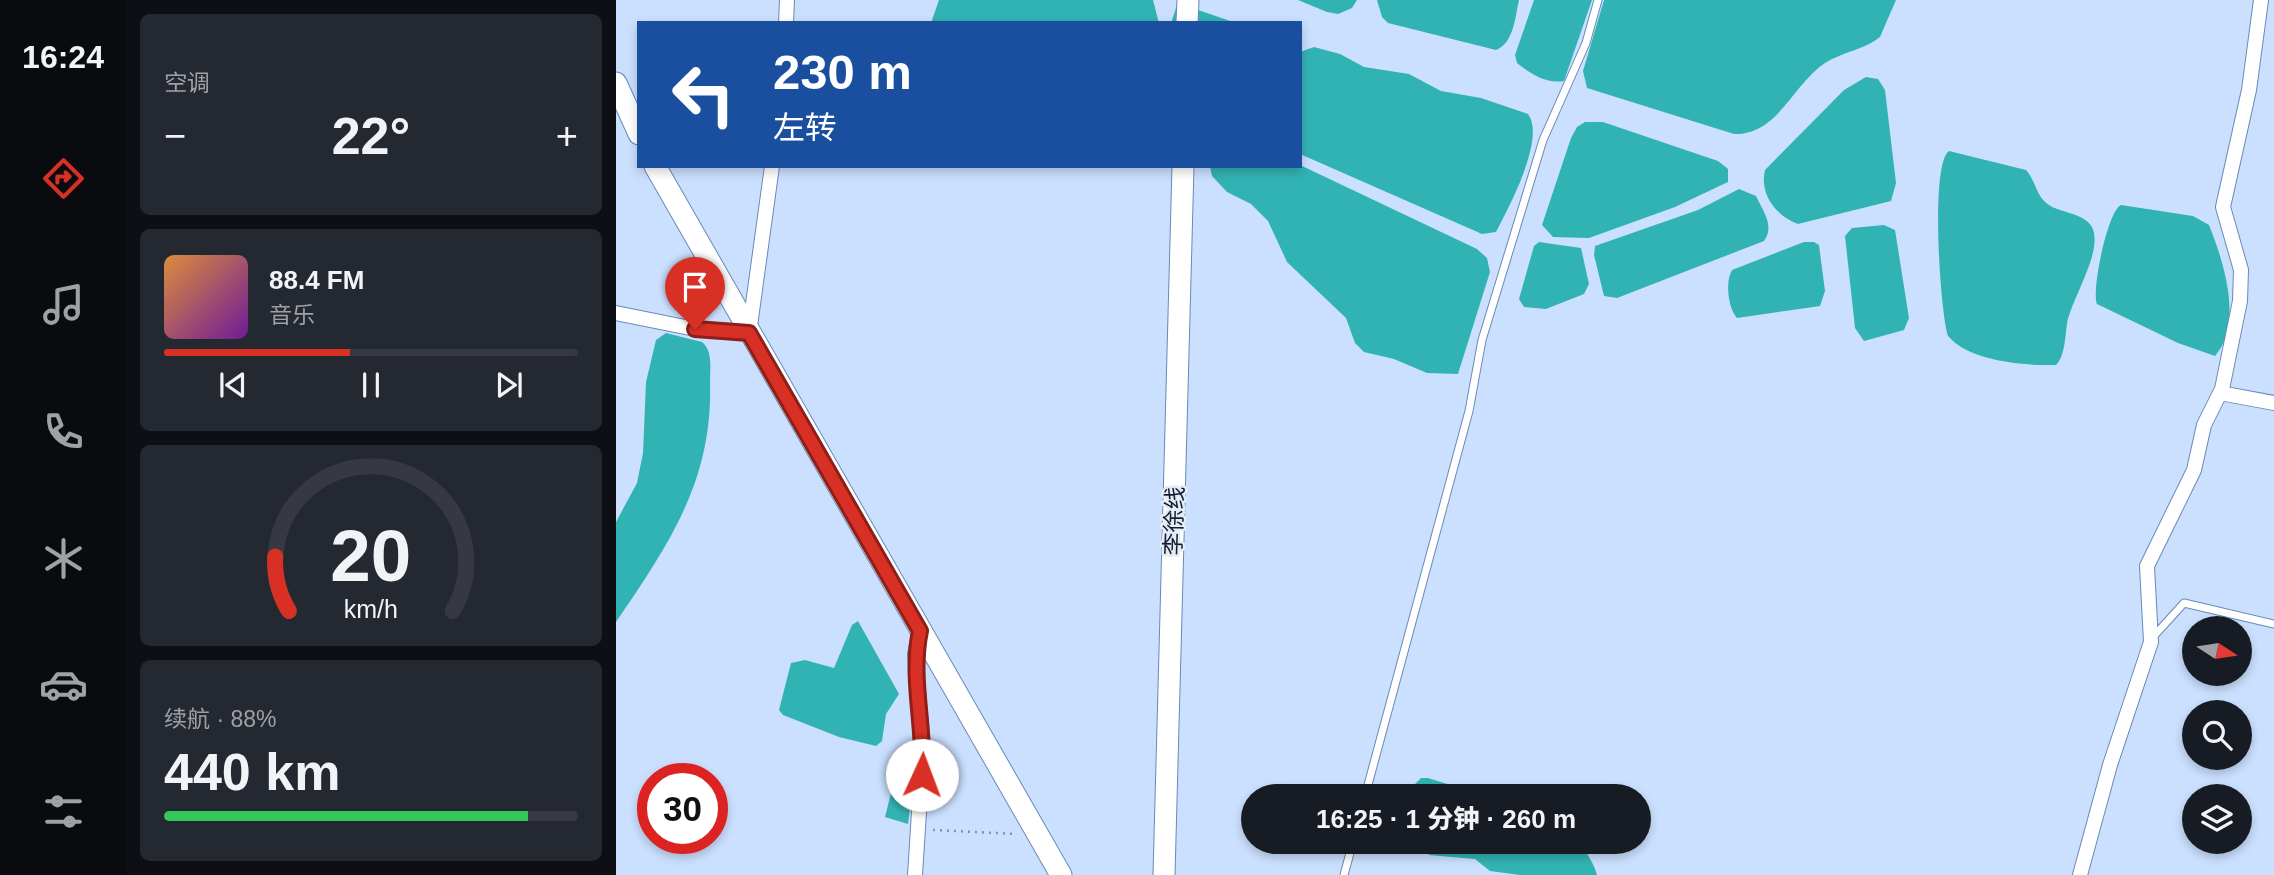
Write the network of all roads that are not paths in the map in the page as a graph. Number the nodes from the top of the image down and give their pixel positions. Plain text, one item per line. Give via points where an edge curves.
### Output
1 (787, 0) edge
2 (1188, 0) edge
3 (1598, 0) edge
4 (2261, 0) edge
5 (786, 21) edge
6 (1187, 21) edge
7 (616, 83) edge
8 (637, 130) edge
9 (656, 168) edge
10 (772, 168) edge
11 (1183, 168) edge
12 (616, 313) edge
13 (749, 333) junction
14 (2220, 393) junction
15 (2274, 403) edge
16 (2274, 624) edge
17 (920, 631) junction
18 (2152, 637) junction
19 (1368, 784) edge
20 (1350, 854) edge
21 (915, 875) edge
22 (1061, 875) edge
23 (1164, 875) edge
24 (1344, 875) edge
25 (2080, 875) edge

1 - 5 street
2 - 6 street
3 - 19 lane via 1587,43 1543,140 1485,328 1469,411
4 - 14 street via 2249,90 2223,207 2242,285
7 - 8 street
9 - 13 street
10 - 13 street
11 - 23 street, 李徐线
12 - 13 street via 695,329
13 - 17 street
14 - 15 street
14 - 18 street via 2204,425 2194,470 2147,566
16 - 18 lane via 2184,603
17 - 21 street via 915,654 923,749
17 - 22 street
18 - 25 street
20 - 24 lane

